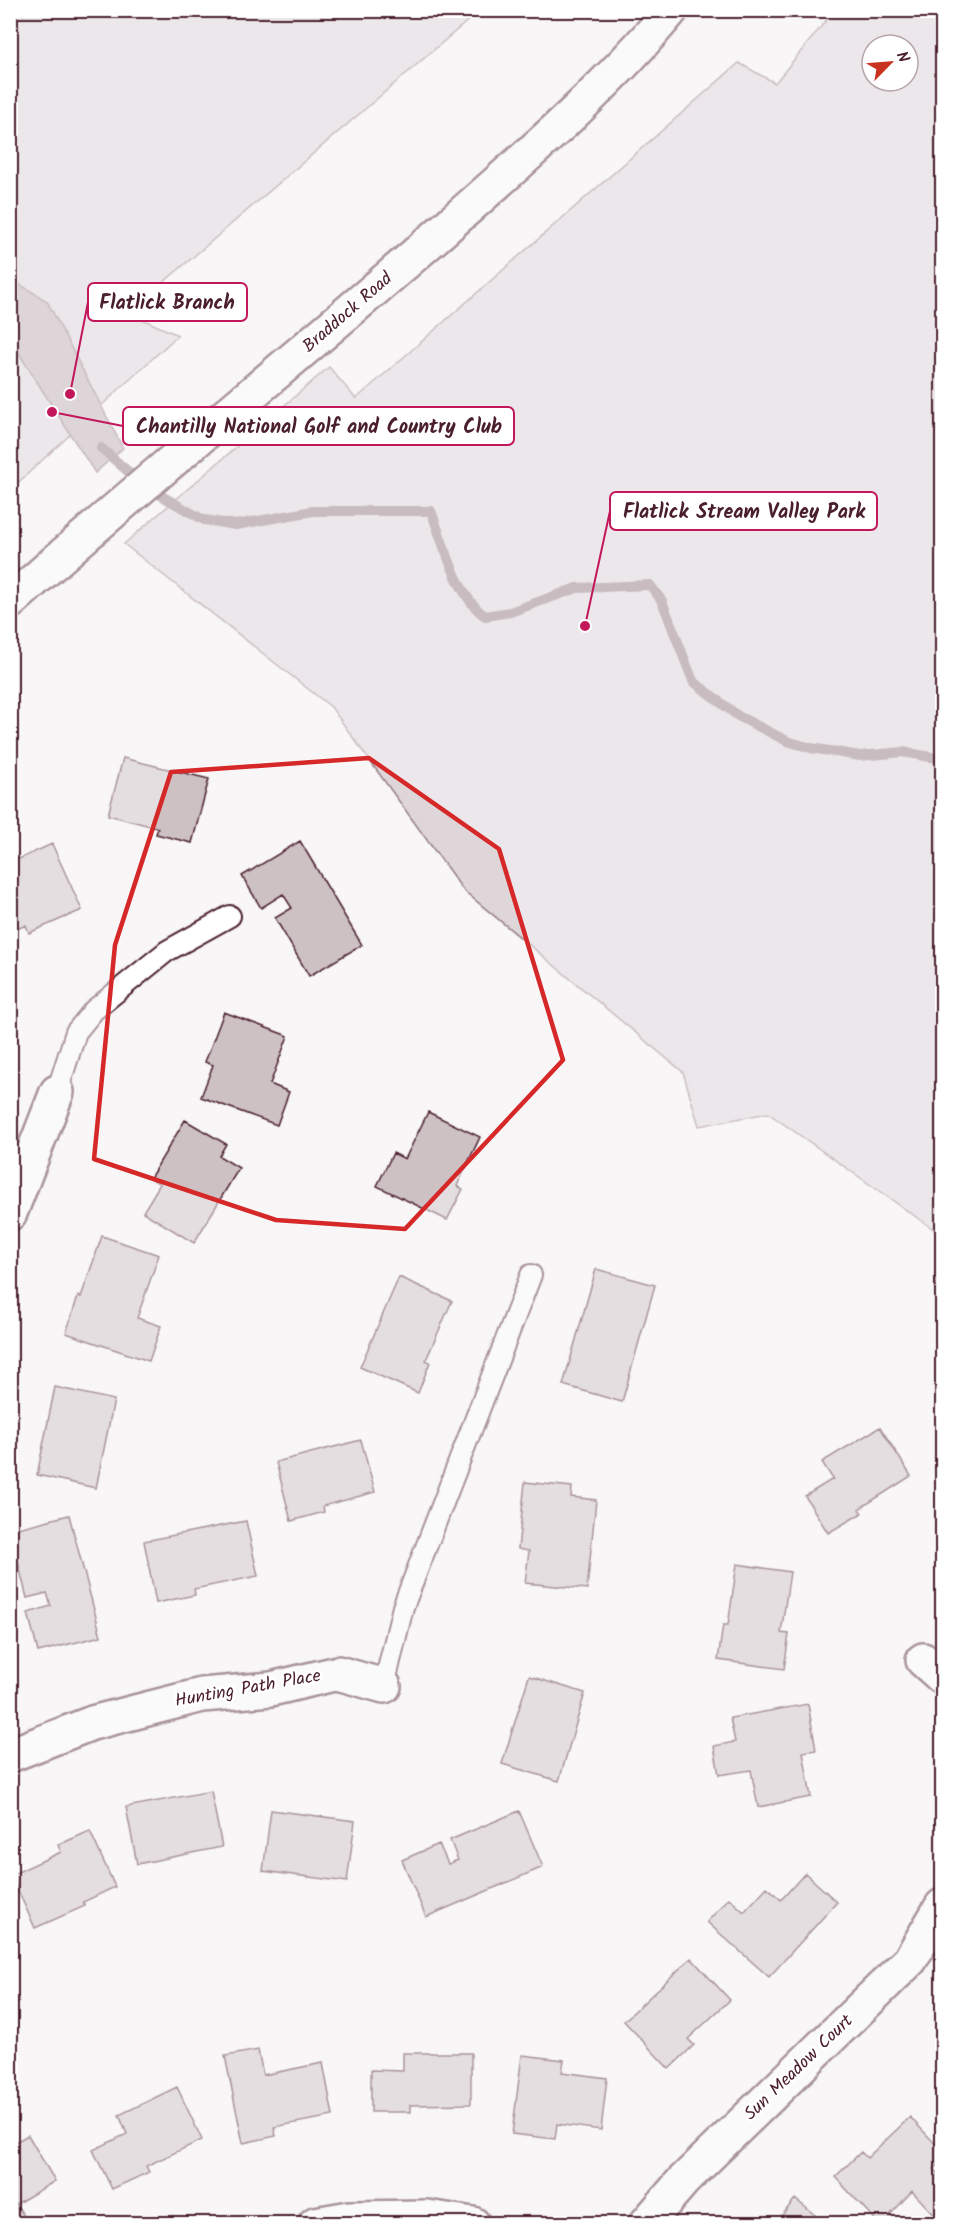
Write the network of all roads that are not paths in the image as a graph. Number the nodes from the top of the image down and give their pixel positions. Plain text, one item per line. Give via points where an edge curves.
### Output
1 (671, 10) edge
2 (10, 602) edge
3 (230, 916) dead end
4 (57, 1092) joint
5 (10, 1213) edge
6 (531, 1275) dead end
7 (384, 1686) joint
8 (10, 1755) edge
9 (942, 1906) edge
10 (315, 2223) edge
11 (473, 2223) edge
12 (646, 2223) edge

1 - 2 street, Braddock Road via 646,42 543,142
3 - 4 lane via 167,951 94,1010 76,1032
4 - 5 street
6 - 7 lane via 403,1607
7 - 8 street, Hunting Path Place via 338,1673 271,1689 202,1695 92,1723
9 - 12 street, Sun Meadow Court via 910,1960 683,2181
10 - 11 street via 350,2218 427,2217

